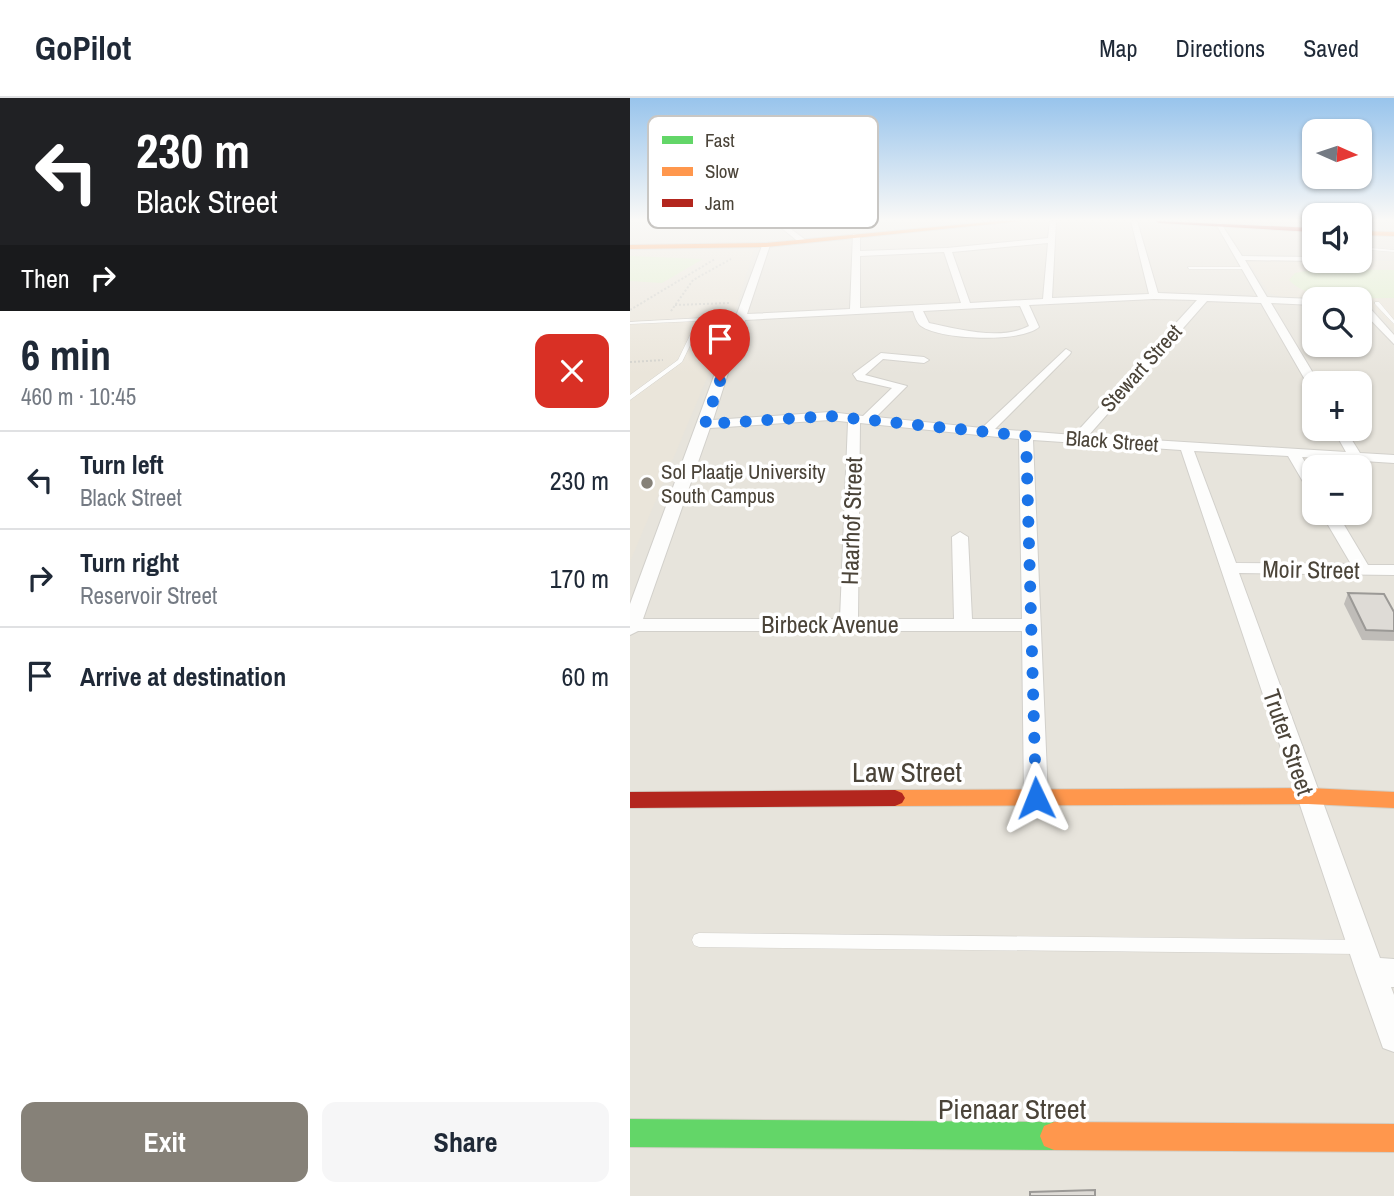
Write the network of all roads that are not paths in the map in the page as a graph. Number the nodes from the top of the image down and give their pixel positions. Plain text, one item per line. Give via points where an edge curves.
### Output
1 (757, 272) edge
2 (856, 272) edge
3 (955, 272) edge
4 (1049, 272) edge
5 (1148, 272) edge
6 (1249, 272) edge
7 (1154, 296) junction
8 (1204, 298) junction
9 (1265, 300) junction
10 (1047, 302) junction
11 (1302, 302) edge
12 (1023, 303) junction
13 (1377, 303) dead end
14 (967, 306) junction
15 (917, 308) junction
16 (855, 311) junction
17 (741, 317) junction
18 (1372, 318) edge
19 (700, 319) junction
20 (630, 323) edge
21 (1394, 324) edge
22 (1394, 341) edge
23 (1066, 352) dead end
24 (924, 360) dead end
25 (1306, 371) edge
26 (630, 398) edge
27 (861, 418) junction
28 (705, 424) junction
29 (986, 431) junction
30 (1026, 436) junction
31 (1078, 439) junction
32 (1186, 446) junction
33 (1293, 453) junction
34 (1334, 455) edge
35 (1372, 457) edge
36 (1394, 459) edge
37 (1302, 468) edge
38 (1336, 525) edge
39 (960, 537) dead end
40 (1227, 568) junction
41 (1362, 569) junction
42 (1394, 570) edge
43 (849, 624) junction
44 (962, 625) junction
45 (1029, 625) junction
46 (631, 626) edge
47 (1308, 796) junction
48 (1036, 798) junction
49 (630, 800) edge
50 (1394, 800) edge
51 (699, 940) dead end
52 (1375, 964) edge
53 (1394, 1037) edge
54 (630, 1133) edge
55 (1394, 1138) edge

1 - 17 street
2 - 16 street
3 - 14 street
4 - 10 street
5 - 7 street
6 - 9 street
7 - 8 street
7 - 10 street
8 - 9 street
8 - 31 street, Stewart Street
9 - 11 street
9 - 25 street
10 - 12 street
12 - 14 street
12 - 15 street via 1034,327 1004,335 926,325
13 - 21 lane
14 - 15 street
15 - 16 street
16 - 17 street
17 - 19 lane
17 - 28 street
18 - 22 street
19 - 20 lane
19 - 26 lane via 682,358
23 - 29 street
24 - 27 street via 881,356 859,374 901,386
27 - 28 street, Black Street via 813,416
27 - 29 street, Black Street
27 - 43 street, Haarhof Street
28 - 46 street
29 - 30 street, Black Street
30 - 31 street, Black Street
30 - 45 street
31 - 32 street, Black Street
32 - 33 street, Black Street
32 - 40 street, Truter Street
33 - 34 street, Black Street
33 - 37 street
35 - 36 street, Black Street
38 - 41 street
39 - 44 street
40 - 41 street, Moir Street
40 - 47 street, Truter Street
41 - 42 street, Moir Street
43 - 44 street, Birbeck Avenue
43 - 46 street, Birbeck Avenue
44 - 45 street, Birbeck Avenue
45 - 48 street
47 - 48 street, Law Street
47 - 50 street, Law Street
47 - 52 street, Truter Street
48 - 49 street, Law Street
51 - 52 lane
52 - 53 street, Truter Street
54 - 55 street, Pienaar Street

